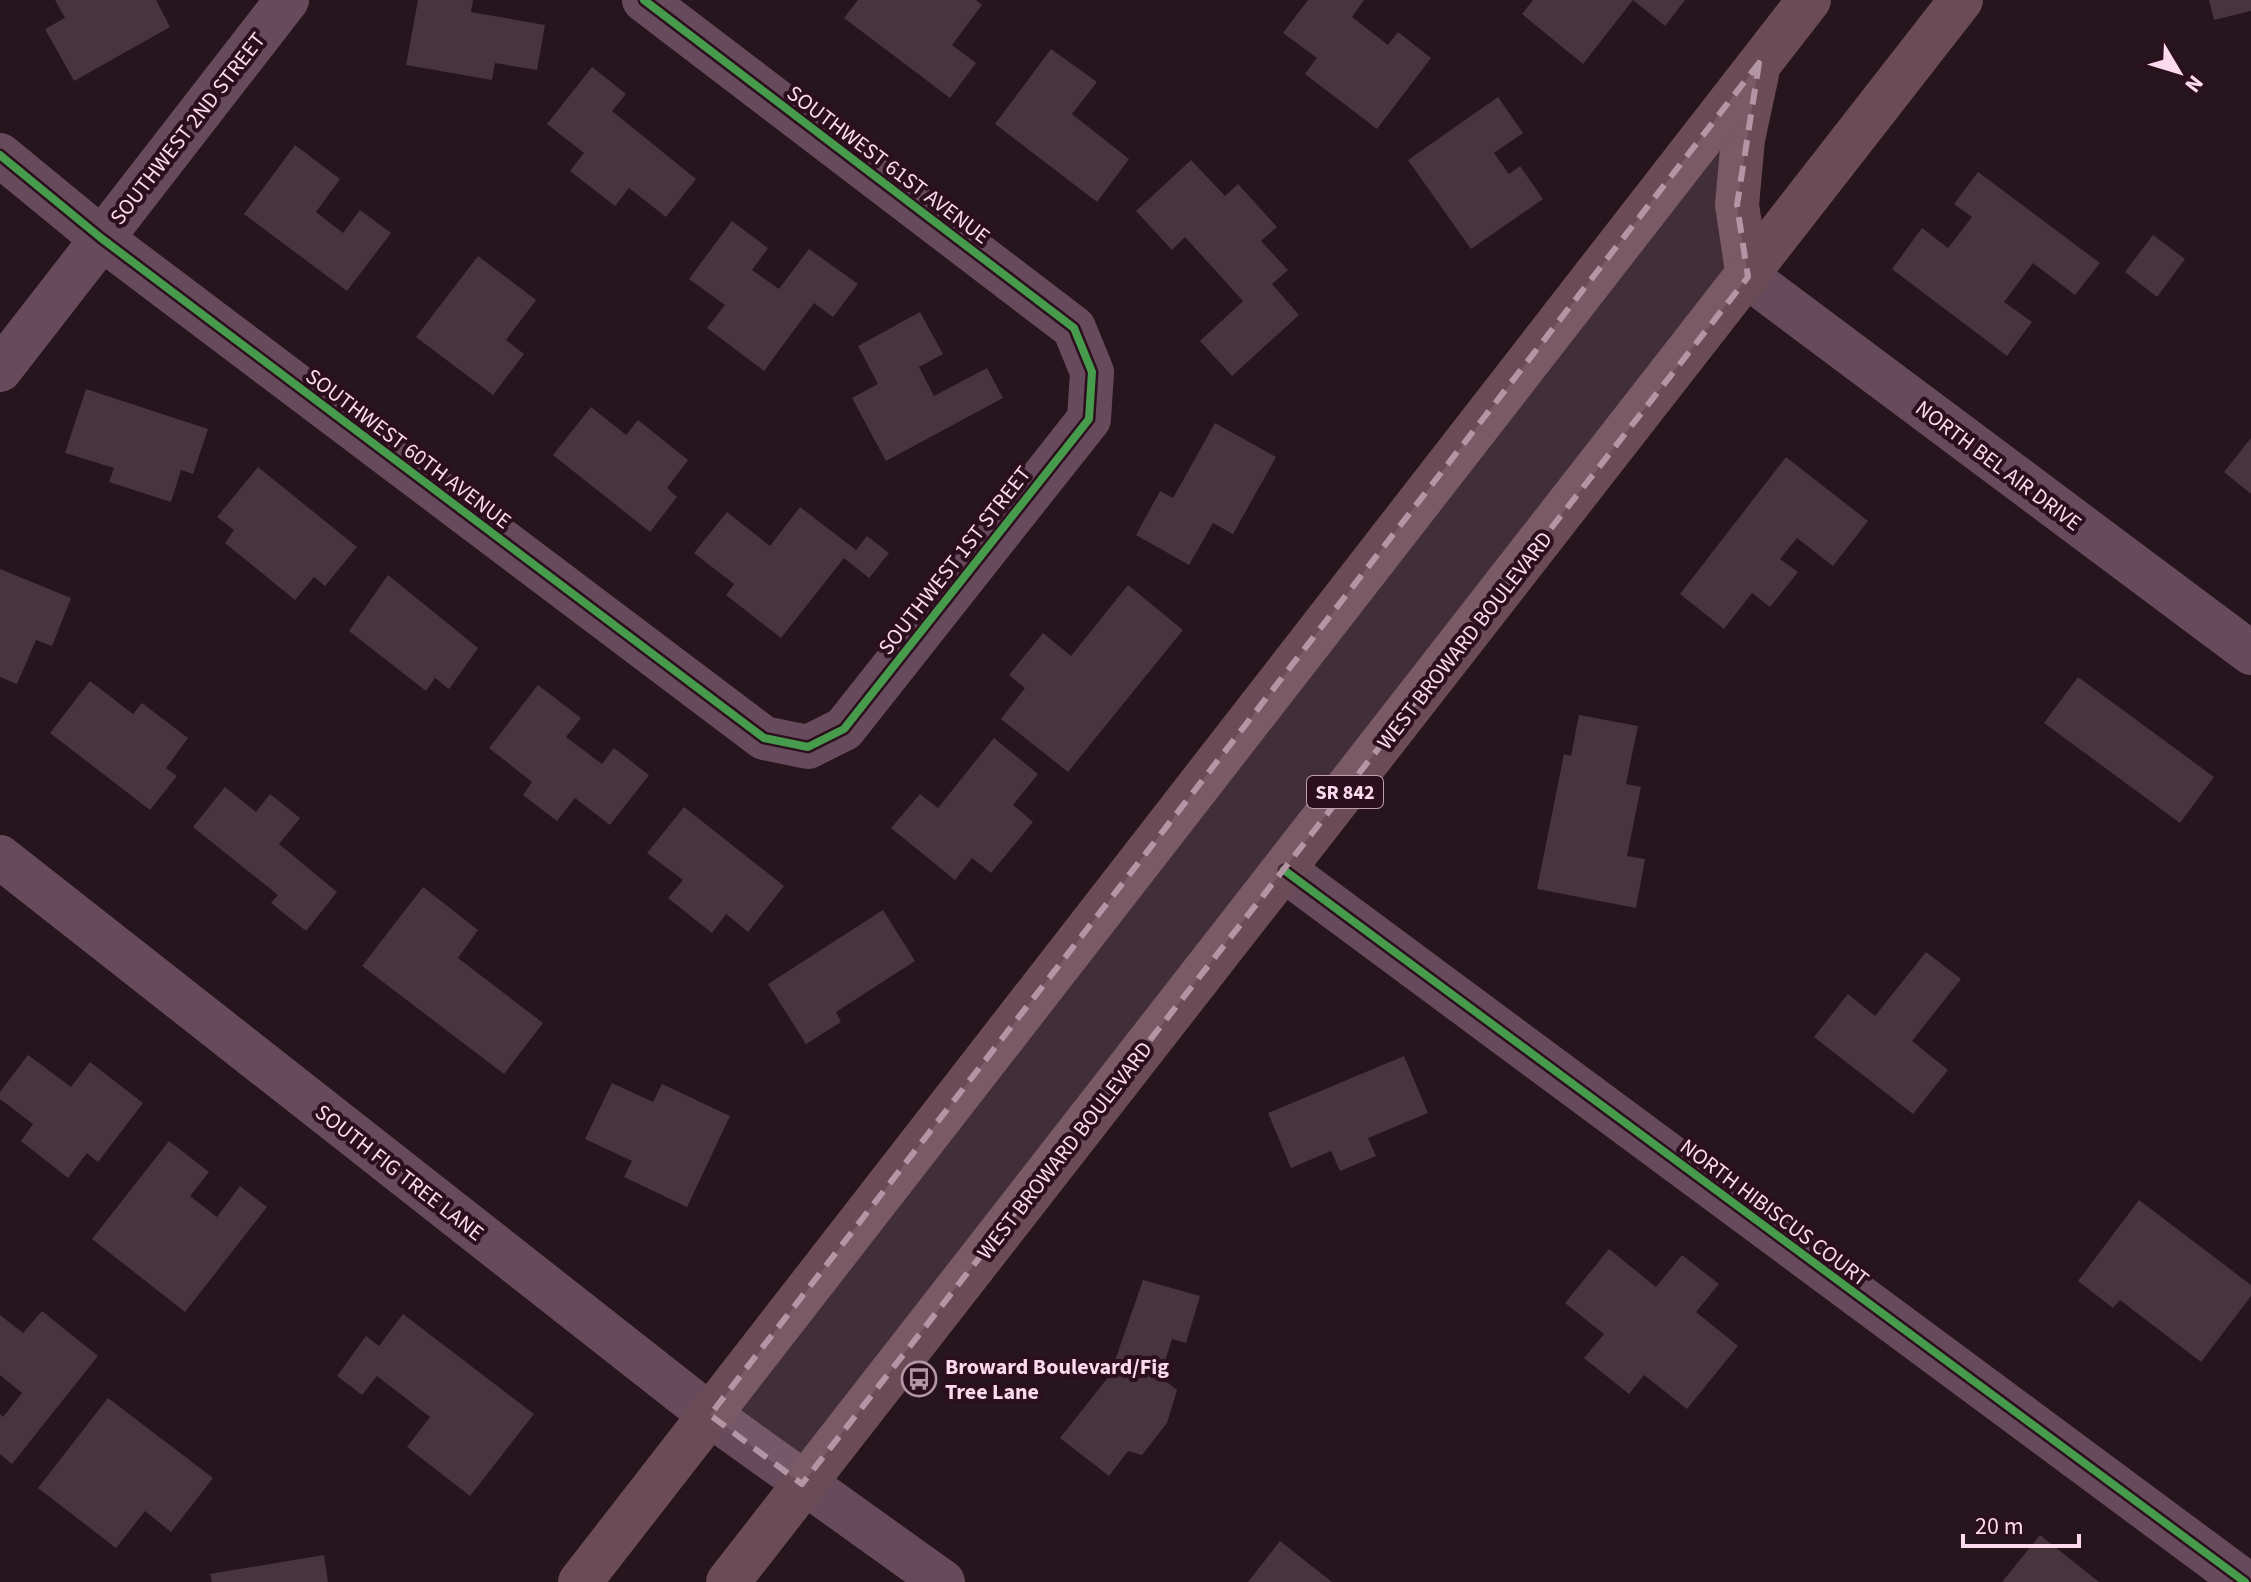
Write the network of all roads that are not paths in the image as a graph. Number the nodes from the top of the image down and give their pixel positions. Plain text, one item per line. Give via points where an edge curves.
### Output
1 (287, 0) edge
2 (644, 0) edge
3 (1809, 0) edge
4 (1961, 0) edge
5 (1759, 63) junction
6 (0, 155) edge
7 (101, 238) junction
8 (1748, 277) junction
9 (0, 370) edge
10 (1092, 372) joint
11 (2251, 653) edge
12 (808, 747) joint
13 (0, 857) edge
14 (1284, 870) junction
15 (710, 1415) junction
16 (802, 1484) junction
17 (580, 1582) edge
18 (728, 1582) edge
19 (943, 1582) edge
20 (2245, 1582) edge

1 - 7 street, SOUTHWEST 2ND STREET
2 - 10 street, SOUTHWEST 61ST AVENUE via 1074,328
3 - 5 main road
4 - 8 main road, WEST BROWARD BOULEVARD / SR 842
5 - 8 main road via 1743,139 1737,205
5 - 15 main road
6 - 7 street, SOUTHWEST 60TH AVENUE
7 - 9 street, SOUTHWEST 2ND STREET
7 - 12 street, SOUTHWEST 60TH AVENUE via 764,738
8 - 11 street, NORTH BEL AIR DRIVE
8 - 14 main road, WEST BROWARD BOULEVARD / SR 842
10 - 12 street, SOUTHWEST 1ST STREET via 1089,419 844,729
13 - 15 street, SOUTH FIG TREE LANE
14 - 16 main road, WEST BROWARD BOULEVARD / SR 842
14 - 20 street, NORTH HIBISCUS COURT
15 - 16 street, SOUTH FIG TREE LANE
15 - 17 main road
16 - 18 main road, WEST BROWARD BOULEVARD / SR 842
16 - 19 street, SOUTH FIG TREE LANE

